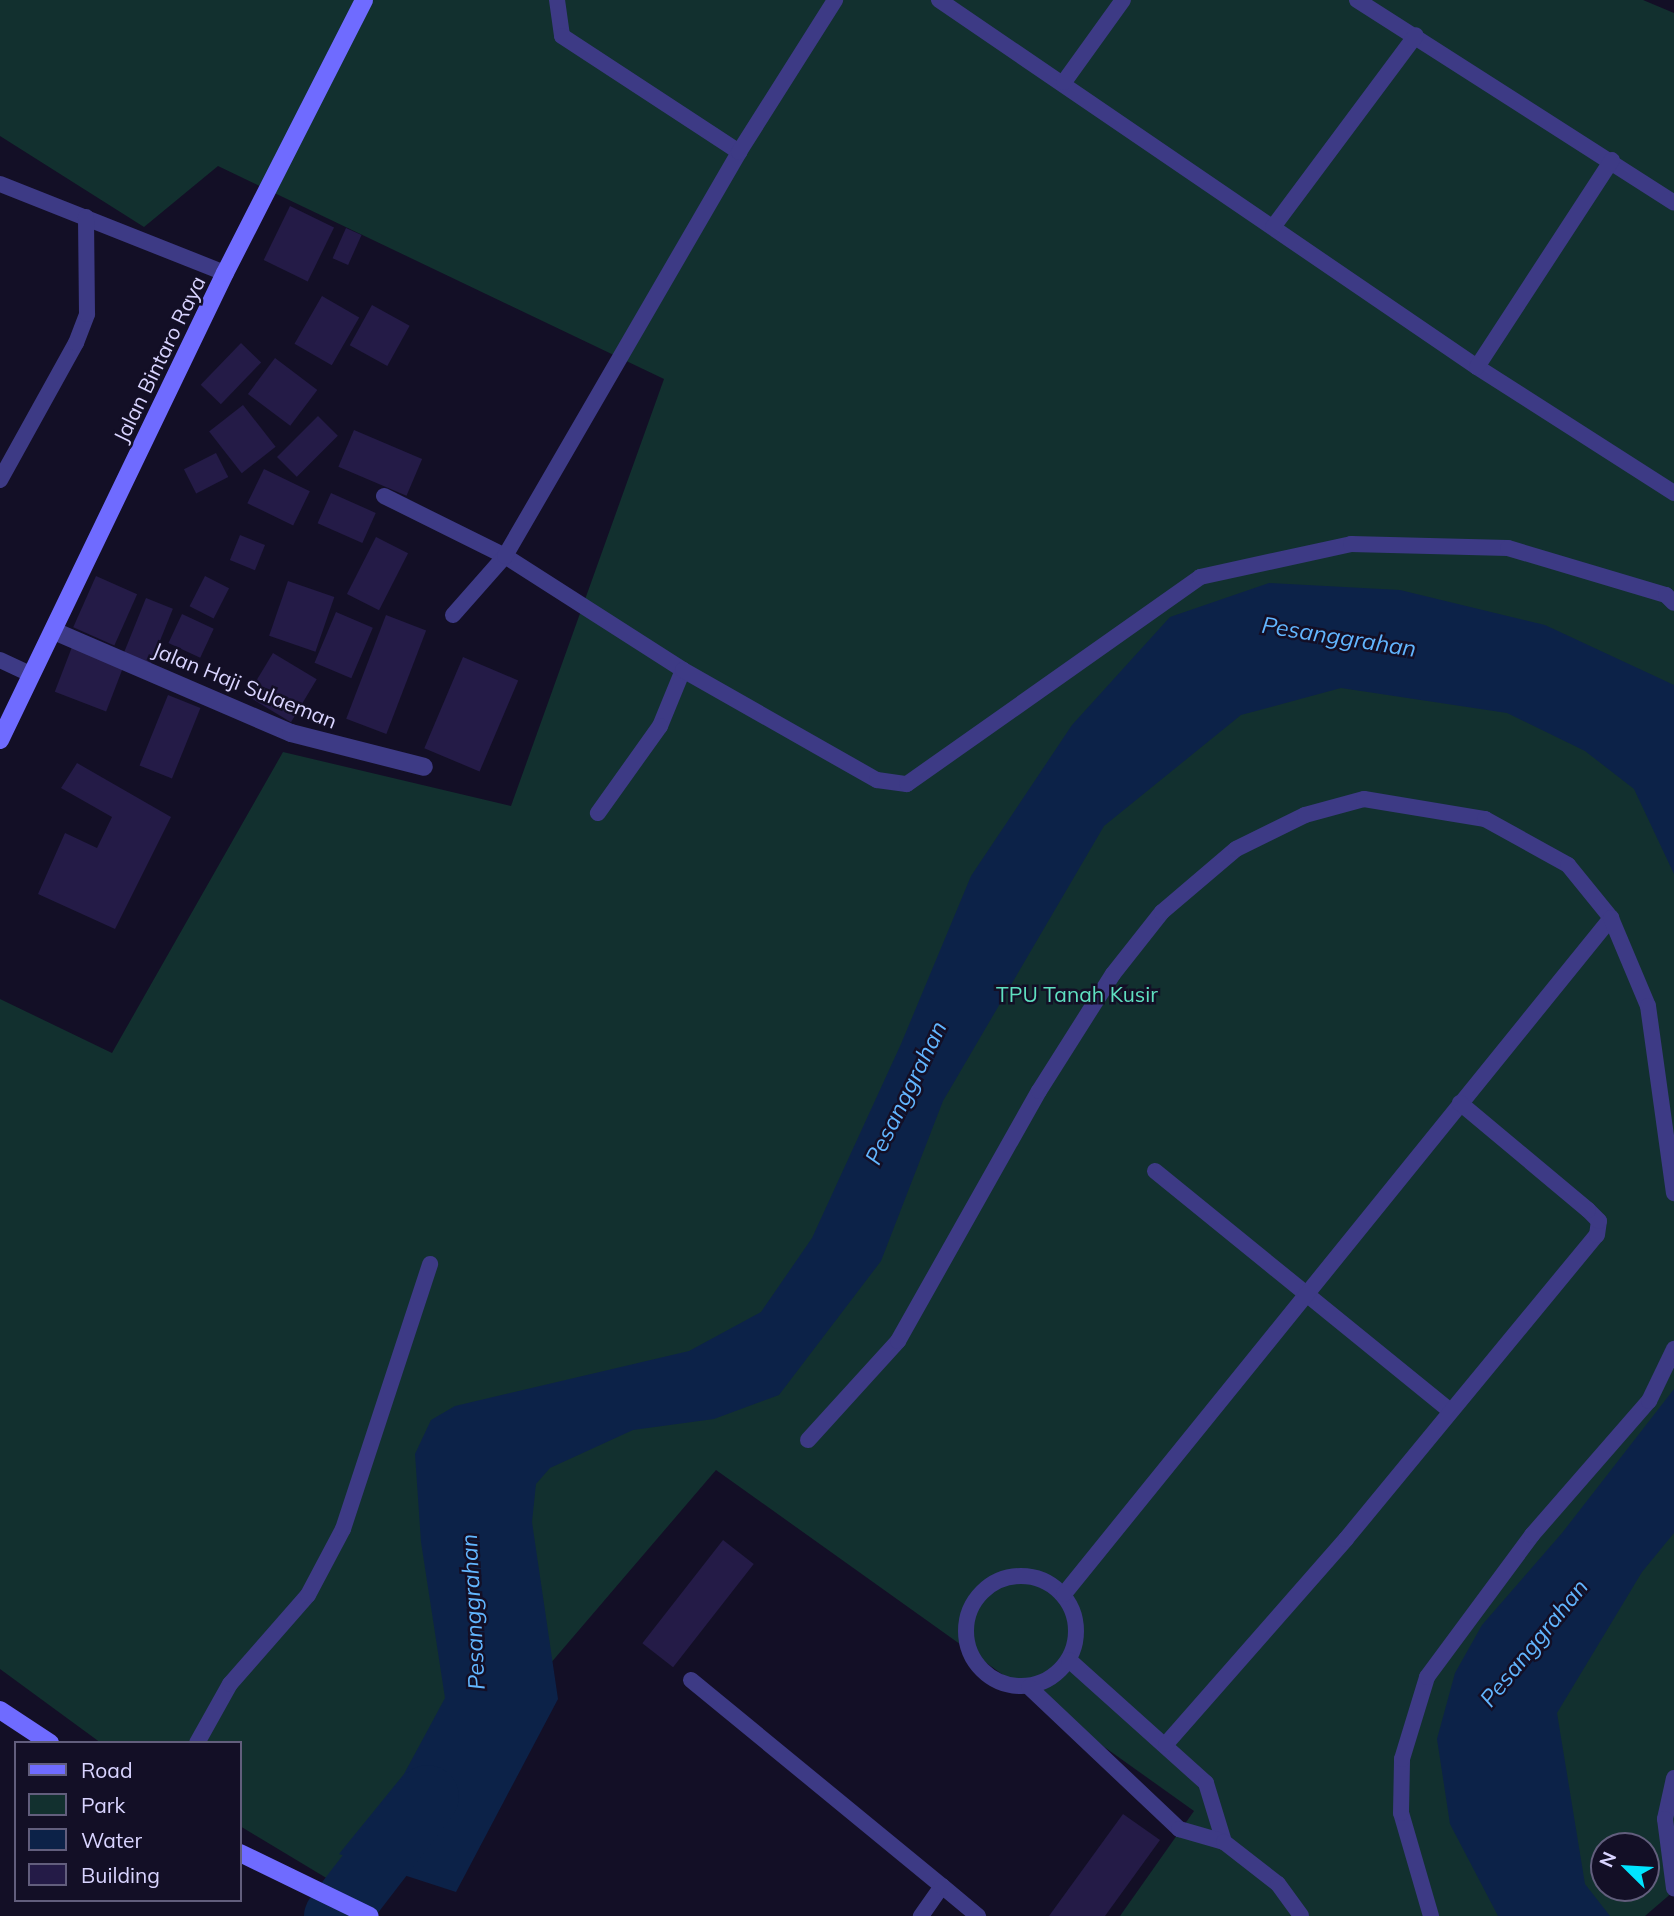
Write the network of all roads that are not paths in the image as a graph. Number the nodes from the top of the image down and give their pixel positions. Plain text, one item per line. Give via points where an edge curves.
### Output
1 (364, 0) edge
2 (557, 0) edge
3 (835, 0) edge
4 (939, 0) edge
5 (1123, 0) edge
6 (1357, 0) edge
7 (1416, 35) junction
8 (1064, 82) junction
9 (739, 152) junction
10 (1612, 160) junction
11 (0, 184) edge
12 (1674, 203) edge
13 (86, 217) junction
14 (1273, 227) junction
15 (225, 273) junction
16 (1477, 366) junction
17 (0, 480) edge
18 (1674, 493) edge
19 (384, 496) dead end
20 (505, 556) junction
21 (1674, 603) edge
22 (453, 615) dead end
23 (54, 631) junction
24 (0, 660) edge
25 (682, 670) junction
26 (32, 675) junction
27 (0, 740) edge
28 (424, 767) dead end
29 (598, 813) dead end
30 (1611, 918) junction
31 (1460, 1103) junction
32 (1155, 1171) dead end
33 (1674, 1193) edge
34 (430, 1264) dead end
35 (1305, 1293) junction
36 (1674, 1349) edge
37 (1449, 1410) junction
38 (808, 1440) dead end
39 (1064, 1594) junction
40 (1069, 1660) junction
41 (691, 1680) dead end
42 (1029, 1687) junction
43 (0, 1710) edge
44 (47, 1741) edge
45 (198, 1741) edge
46 (1166, 1744) junction
47 (1674, 1778) edge
48 (1224, 1842) junction
49 (242, 1854) edge
50 (942, 1886) junction
51 (1674, 1888) edge
52 (370, 1916) edge
53 (922, 1916) edge
54 (978, 1916) edge
55 (1301, 1916) edge
56 (1431, 1916) edge

1 - 15 main road, Jalan Bintaro Raya
2 - 9 lane via 562,36
3 - 9 lane
4 - 8 lane
5 - 8 lane
6 - 7 lane
7 - 10 lane
7 - 14 lane
8 - 14 lane
9 - 20 lane
10 - 12 lane
10 - 16 lane
11 - 13 lane
13 - 15 lane
13 - 17 lane via 87,313 76,343
14 - 16 lane
15 - 23 main road, Jalan Bintaro Raya
16 - 18 lane
19 - 20 lane
20 - 22 lane
20 - 25 lane
21 - 25 lane via 1666,595 1508,548 1351,544 1200,577 907,784 877,780
23 - 26 main road, Jalan Bintaro Raya
23 - 28 street, Jalan Haji Sulaeman via 291,733
24 - 26 lane
25 - 29 lane via 660,726
26 - 27 main road, Jalan Bintaro Raya
30 - 31 lane
30 - 33 lane via 1648,1006
30 - 38 lane via 1568,865 1485,819 1364,799 1305,815 1236,849 1162,912 1113,974 1039,1091 898,1341
31 - 35 lane
31 - 37 lane via 1588,1210 1600,1228 1590,1246
32 - 35 lane
34 - 45 lane via 343,1530 308,1595 230,1684
35 - 37 lane
35 - 39 lane
36 - 56 lane via 1649,1401 1532,1535 1427,1677 1402,1759 1401,1813
37 - 46 lane via 1346,1539
39 - 40 lane via 1077,1626
39 - 42 lane via 1041,1578 1012,1575 986,1586 966,1617 969,1653 993,1681
40 - 42 lane via 1052,1678
40 - 46 lane
41 - 50 lane
42 - 48 lane via 1179,1829
43 - 44 main road
46 - 48 lane via 1210,1788
47 - 51 lane via 1665,1819
48 - 55 lane via 1278,1884
49 - 52 main road
50 - 53 lane
50 - 54 lane

